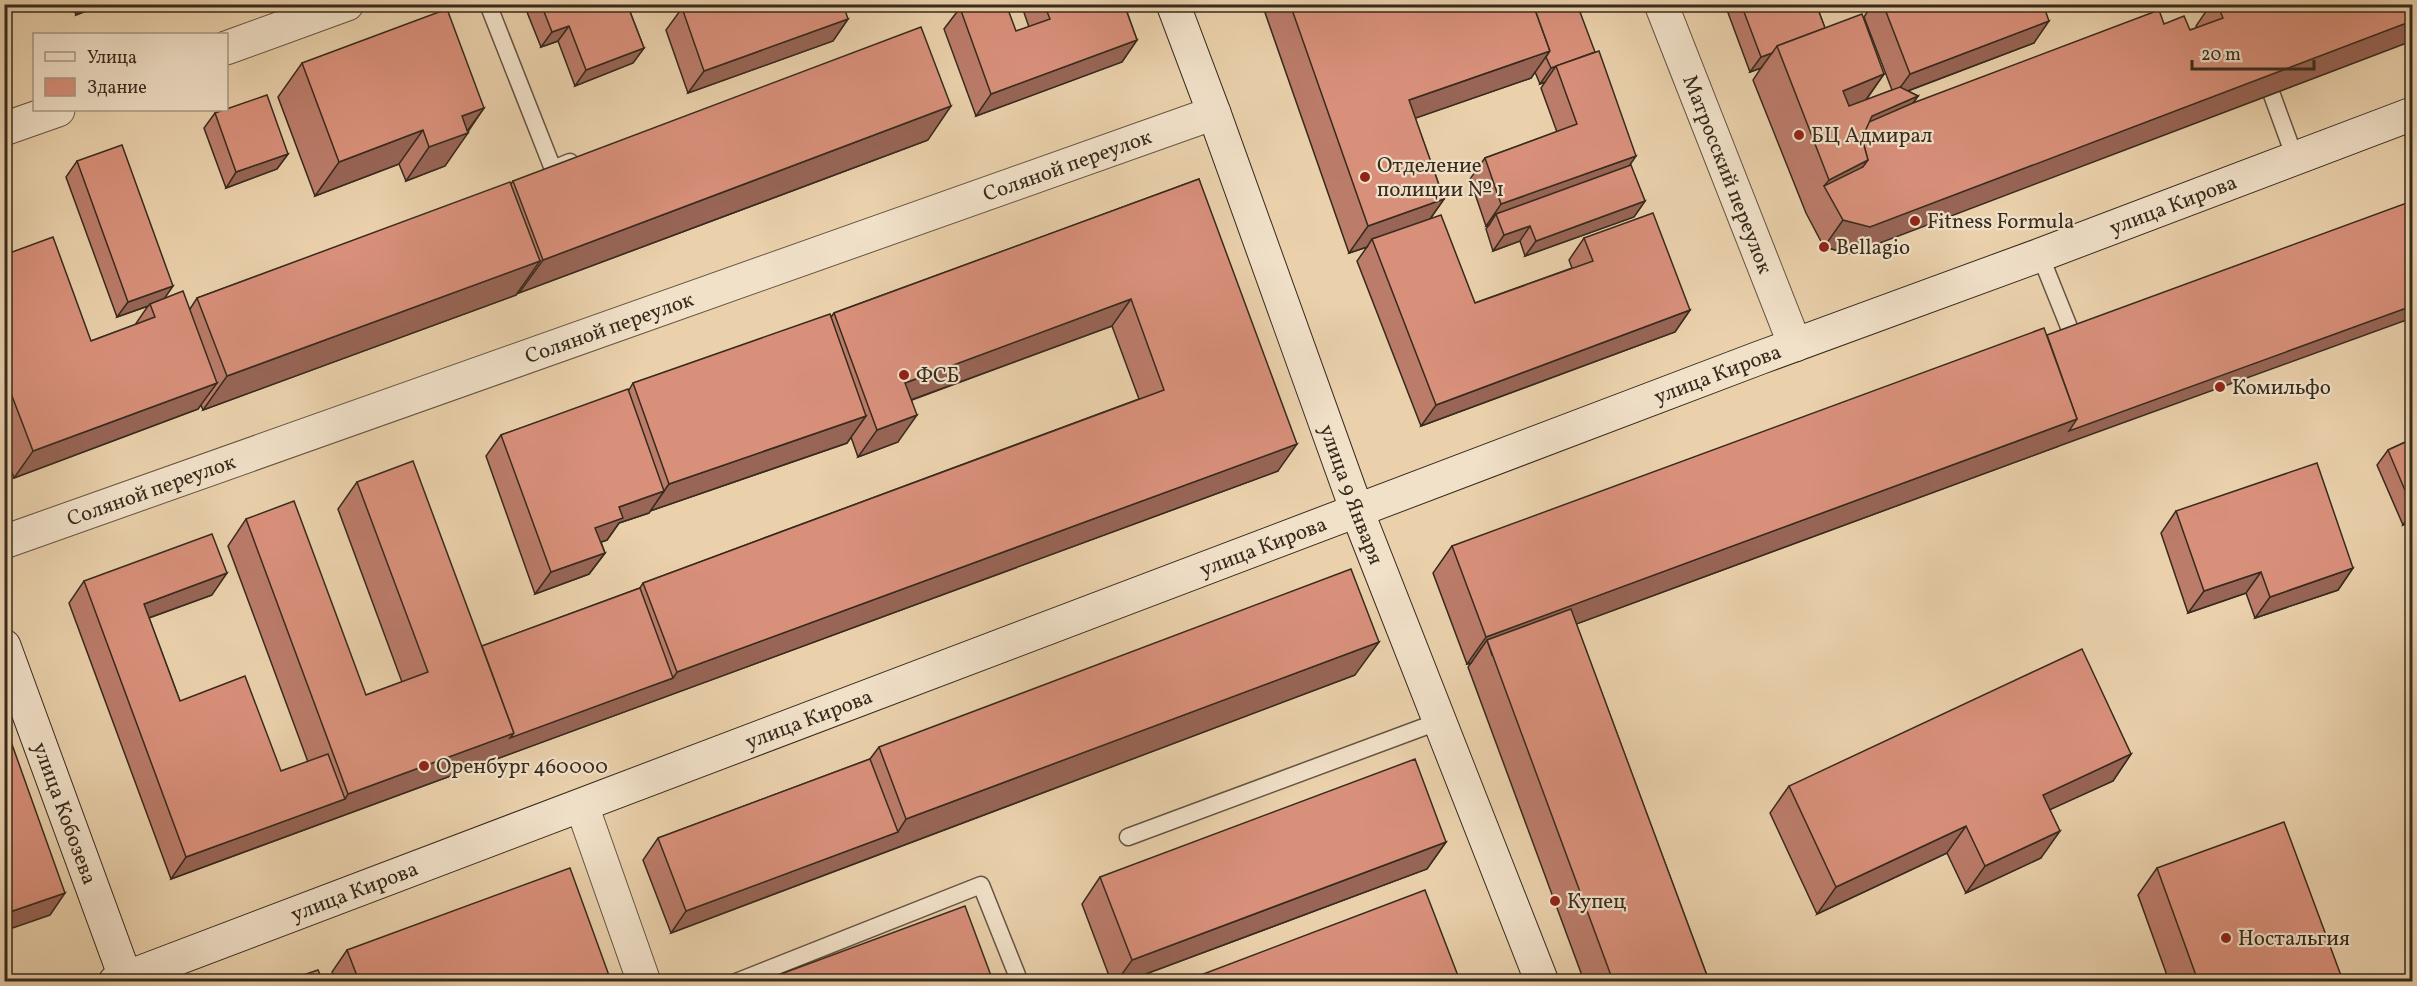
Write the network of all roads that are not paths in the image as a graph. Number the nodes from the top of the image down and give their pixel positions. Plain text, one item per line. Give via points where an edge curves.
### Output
1 (347, 4) edge
2 (488, 4) edge
3 (1173, 4) edge
4 (1661, 4) edge
5 (228, 47) edge
6 (2272, 94) edge
7 (55, 111) edge
8 (1214, 113) junction
9 (2412, 114) edge
10 (4, 129) edge
11 (586, 156) edge
12 (2295, 158) junction
13 (2040, 255) junction
14 (2073, 337) edge
15 (1795, 345) junction
16 (1358, 511) junction
17 (4, 542) edge
18 (4, 646) edge
19 (1440, 721) junction
20 (582, 806) junction
21 (1128, 837) dead end
22 (1017, 975) dead end
23 (123, 980) edge
24 (644, 981) edge
25 (736, 981) edge
26 (1542, 981) edge

1 - 5 main road
2 - 11 lane via 547,171
3 - 8 main road, улица 9 Января
4 - 15 main road, Матросский переулок
6 - 12 lane
7 - 10 main road
8 - 16 main road, улица 9 Января
8 - 17 main road, Соляной переулок
9 - 12 main road, улица Кирова
12 - 13 main road, улица Кирова
13 - 14 lane
13 - 15 main road, улица Кирова
15 - 16 main road, улица Кирова
16 - 19 main road, улица 9 Января
16 - 20 main road, улица Кирова
18 - 23 main road, улица Кобозева
19 - 21 lane
19 - 26 main road, улица 9 Января
20 - 23 main road, улица Кирова
20 - 24 main road
22 - 25 lane via 981,885

